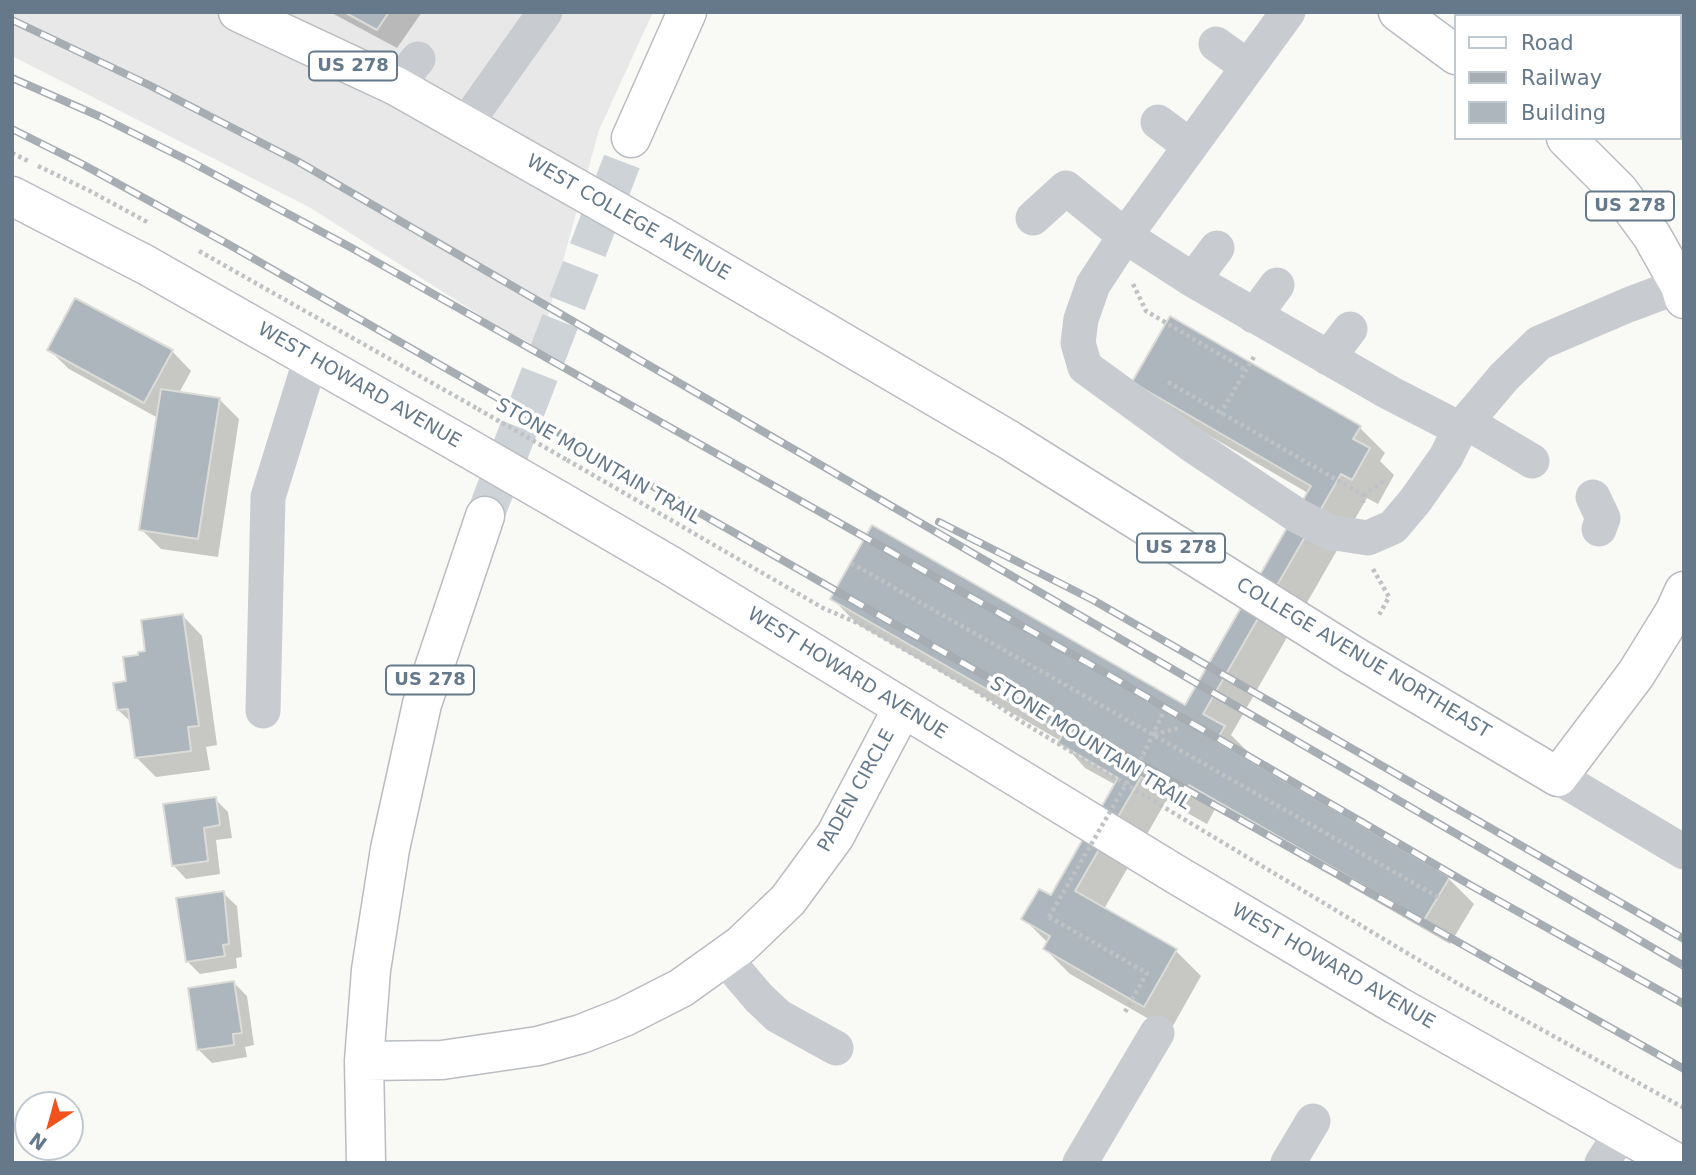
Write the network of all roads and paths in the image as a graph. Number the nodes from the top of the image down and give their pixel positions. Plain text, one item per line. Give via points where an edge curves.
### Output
1 (238, 12) edge
2 (545, 12) edge
3 (687, 12) edge
4 (1288, 12) edge
5 (1398, 12) edge
6 (1216, 44) dead end
7 (1454, 54) edge
8 (1248, 67) junction
9 (1158, 122) dead end
10 (465, 125) junction
11 (631, 138) tunnel mouth
12 (1568, 140) edge
13 (1190, 146) junction
14 (12, 196) edge
15 (1033, 218) dead end
16 (1125, 236) junction
17 (1217, 248) dead end
18 (1135, 274) dead end
19 (1193, 280) junction
20 (1277, 285) dead end
21 (1682, 290) edge
22 (1263, 321) junction
23 (1350, 329) dead end
24 (311, 358) junction
25 (1328, 358) junction
26 (1246, 370) junction
27 (478, 408) dead end
28 (1220, 413) junction
29 (1214, 423) dead end
30 (1463, 426) junction
31 (1009, 440) joint
32 (1532, 461) dead end
33 (1364, 509) dead end
34 (485, 516) tunnel mouth
35 (1371, 561) dead end
36 (851, 563) dead end
37 (1684, 590) edge
38 (1379, 615) dead end
39 (902, 709) junction
40 (263, 711) dead end
41 (1163, 713) dead end
42 (1180, 728) dead end
43 (1152, 734) junction
44 (1558, 777) junction
45 (1684, 852) edge
46 (1438, 897) dead end
47 (724, 957) junction
48 (1124, 1014) dead end
49 (1157, 1033) dead end
50 (836, 1048) dead end
51 (364, 1061) junction
52 (1684, 1108) edge
53 (1312, 1121) dead end
54 (1611, 1148) edge
55 (366, 1163) edge
56 (1080, 1163) edge
57 (1288, 1163) edge
58 (1677, 1163) edge

1 - 10 main road, WEST COLLEGE AVENUE / US 278 via 407,72
2 - 10 street
3 - 11 main road
4 - 8 street
5 - 7 main road
6 - 8 street
8 - 13 street
9 - 13 street
10 - 31 main road, WEST COLLEGE AVENUE / US 278, bridge
12 - 21 main road, US 278 via 1619,191 1652,236
13 - 16 street
14 - 24 main road, WEST HOWARD AVENUE
15 - 16 street via 1066,188
16 - 19 street
16 - 30 street via 1093,285 1082,319 1078,344 1086,367 1298,516 1329,532 1367,538 1393,527
17 - 19 street
18 - 26 path via 1131,280 1146,312
19 - 22 street
20 - 22 street
21 - 30 street via 1628,305 1539,343
22 - 25 street
22 - 26 path
23 - 25 street
24 - 39 main road, WEST HOWARD AVENUE, bridge via 671,566
24 - 40 street via 268,497
25 - 30 street via 1399,381
26 - 28 path
27 - 52 path, STONE MOUNTAIN TRAIL, bridge via 823,608 860,624 973,689 1457,983
28 - 29 path
28 - 33 path via 1363,495
30 - 32 street
31 - 44 main road, COLLEGE AVENUE NORTHEAST / US 278 via 1354,656
34 - 51 main road, US 278 via 422,704 407,770 371,970
35 - 38 path via 1390,597
36 - 43 path
37 - 44 main road via 1636,674
39 - 47 main road, PADEN CIRCLE via 835,836 788,900
39 - 54 main road, WEST HOWARD AVENUE via 1396,1004
41 - 43 path
42 - 43 path
43 - 46 path
43 - 48 path, bridge via 1049,916 1147,973
44 - 45 street, COLLEGE AVENUE NORTHEAST
47 - 50 street via 778,1016
47 - 51 main road, PADEN CIRCLE via 681,988 624,1017 549,1043 442,1060
49 - 56 street
51 - 55 main road, US 278
53 - 57 street
54 - 58 main road, WEST HOWARD AVENUE

